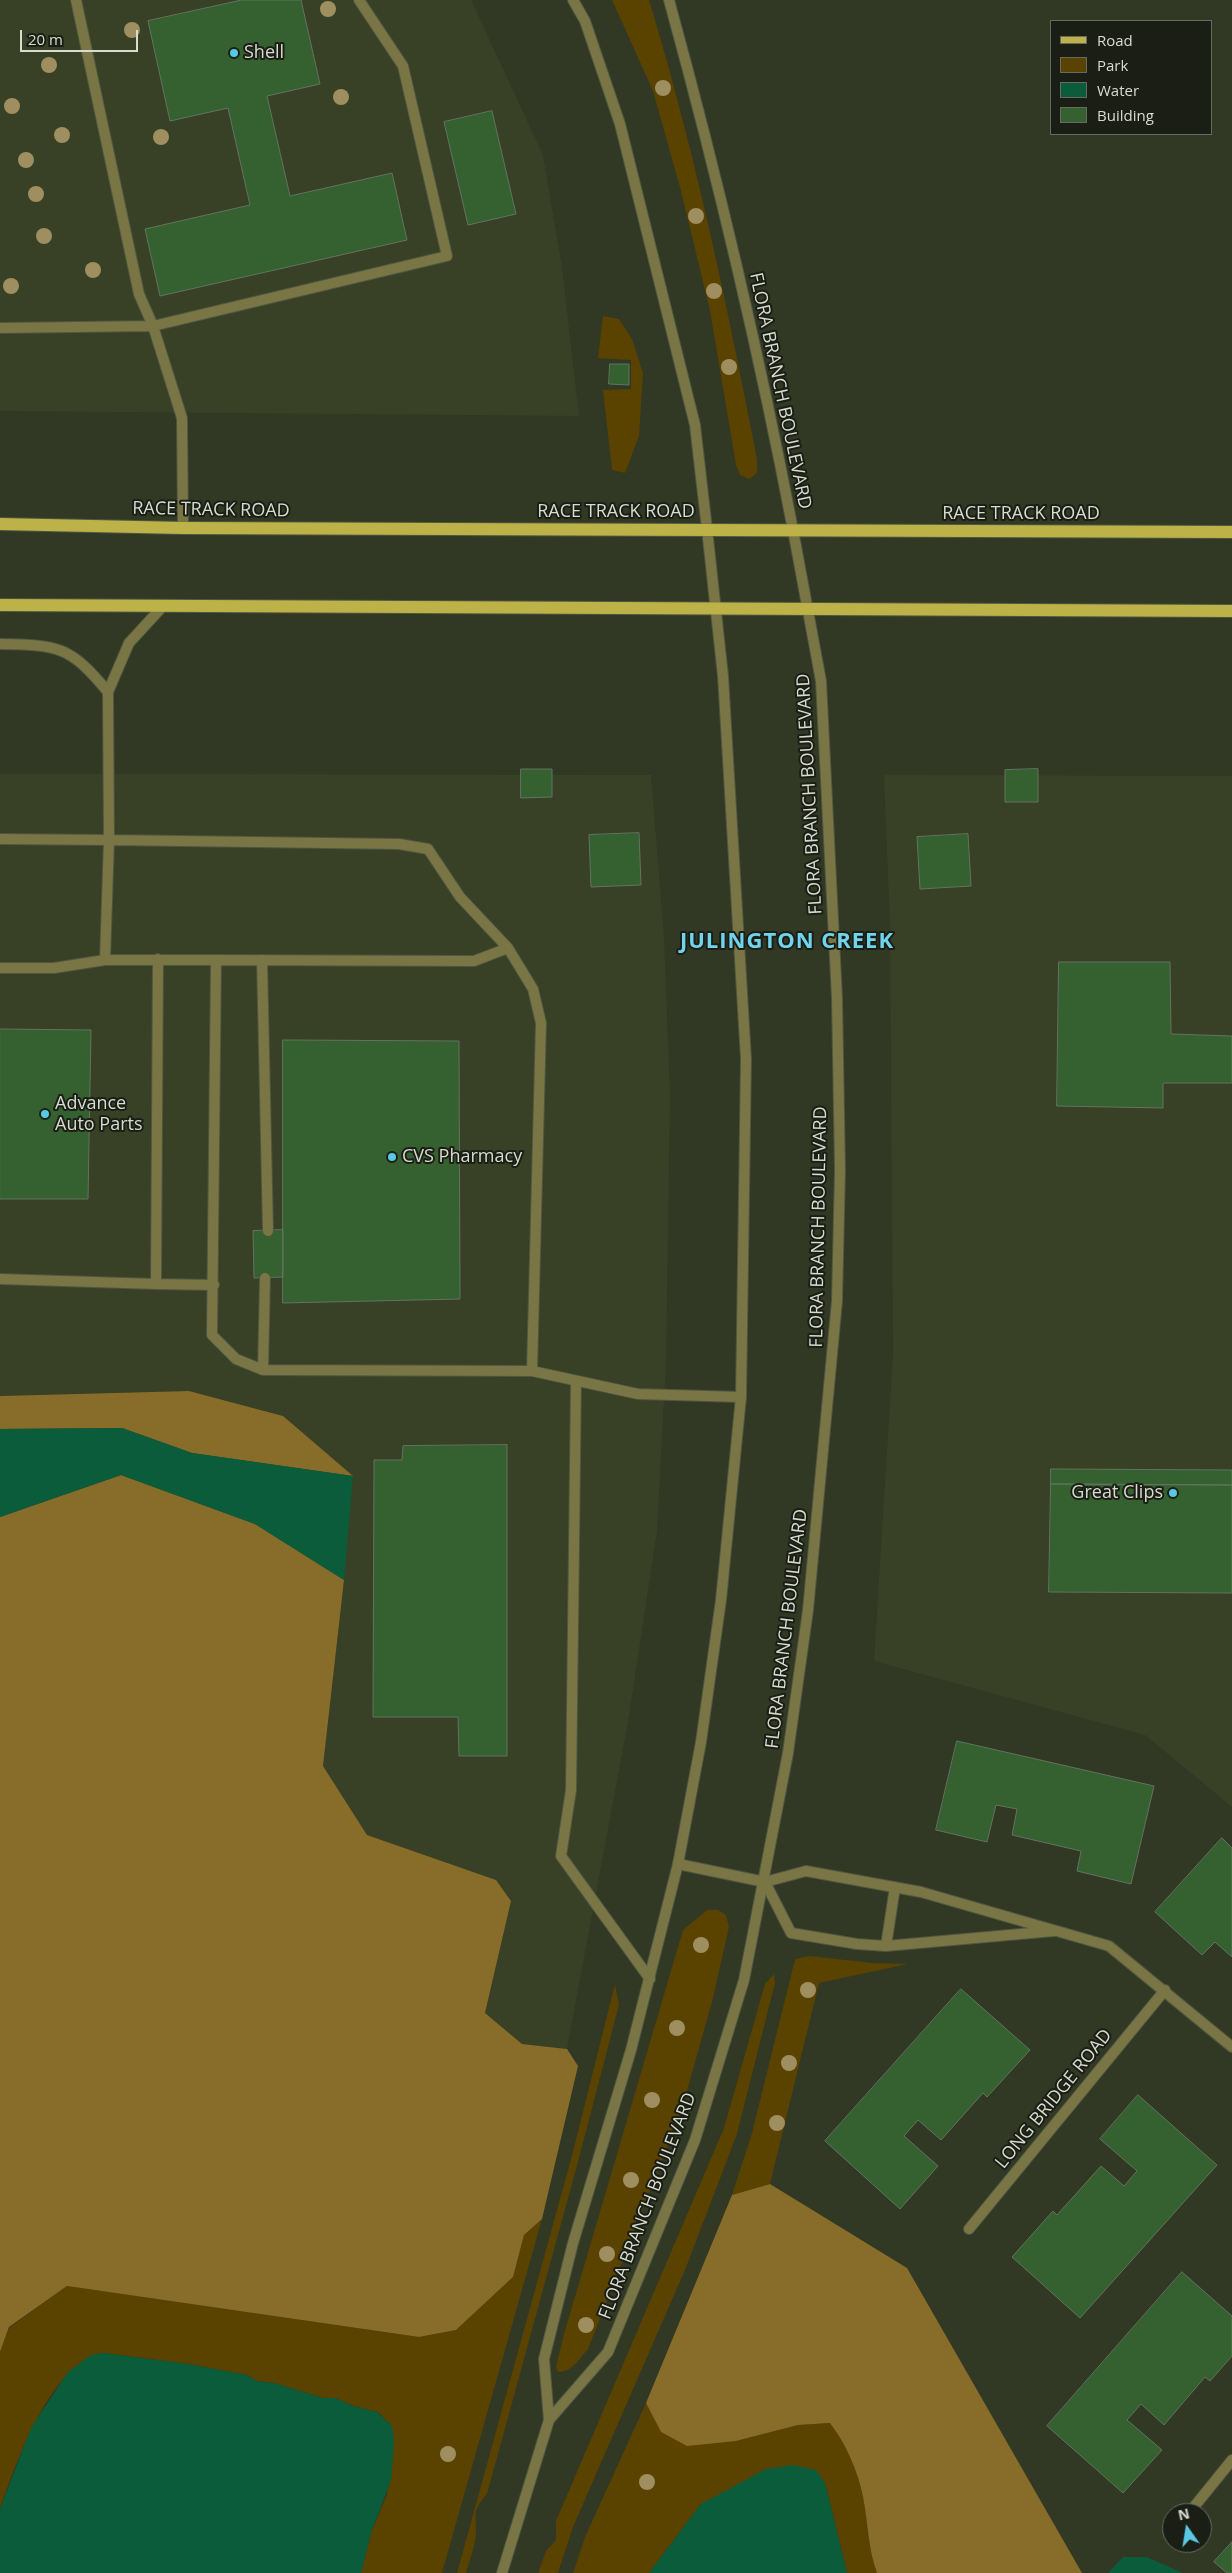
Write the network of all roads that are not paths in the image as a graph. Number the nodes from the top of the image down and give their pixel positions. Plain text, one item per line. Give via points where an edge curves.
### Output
1 (76, 0) edge
2 (359, 0) edge
3 (574, 0) edge
4 (669, 0) edge
5 (153, 326) junction
6 (0, 328) edge
7 (0, 524) edge
8 (183, 528) junction
9 (707, 529) junction
10 (793, 530) junction
11 (1232, 532) edge
12 (0, 605) edge
13 (163, 606) junction
14 (717, 608) junction
15 (809, 609) junction
16 (1232, 611) edge
17 (0, 644) edge
18 (108, 692) junction
19 (0, 838) edge
20 (108, 840) junction
21 (508, 948) junction
22 (158, 959) junction
23 (105, 960) junction
24 (216, 960) junction
25 (262, 960) junction
26 (0, 968) edge
27 (268, 1231) dead end
28 (265, 1278) dead end
29 (0, 1279) edge
30 (156, 1284) junction
31 (214, 1285) junction
32 (263, 1370) junction
33 (532, 1371) junction
34 (576, 1381) junction
35 (741, 1397) junction
36 (678, 1864) junction
37 (765, 1882) junction
38 (896, 1888) junction
39 (1060, 1930) junction
40 (886, 1946) junction
41 (650, 1979) junction
42 (1165, 1990) junction
43 (1232, 2046) edge
44 (969, 2229) dead end
45 (549, 2420) junction
46 (1232, 2460) edge
47 (1196, 2503) edge
48 (502, 2573) edge

1 - 5 street via 139,294
2 - 5 street via 403,66 447,256
3 - 9 street, FLORA BRANCH BOULEVARD via 620,124 695,425
4 - 10 street, FLORA BRANCH BOULEVARD via 719,189 771,416
5 - 6 street
5 - 8 street via 182,418
7 - 8 main road, RACE TRACK ROAD
8 - 9 main road, RACE TRACK ROAD
9 - 10 main road, RACE TRACK ROAD
9 - 14 street, FLORA BRANCH BOULEVARD
10 - 11 main road, RACE TRACK ROAD
10 - 15 street, FLORA BRANCH BOULEVARD
12 - 13 main road
13 - 14 main road
13 - 18 street via 129,643
14 - 15 main road
14 - 35 street, FLORA BRANCH BOULEVARD via 732,801 746,1059
15 - 16 main road
15 - 37 street, FLORA BRANCH BOULEVARD via 821,681 838,998 840,1170 836,1301 808,1610 788,1753
17 - 18 street via 45,645 68,654 86,666
18 - 20 street
19 - 20 street
20 - 21 street via 399,844 428,849 460,896
20 - 23 street
21 - 25 street via 474,961
21 - 33 street via 533,989 540,1023
22 - 23 street
22 - 24 street
22 - 30 street
23 - 26 street via 54,968
24 - 25 street
24 - 31 street
25 - 27 street
28 - 32 street
29 - 30 street
30 - 31 street
31 - 32 street via 212,1335 236,1358
32 - 33 street
33 - 34 street
34 - 35 street via 638,1394
34 - 41 street via 571,1790 560,1856
35 - 36 street, FLORA BRANCH BOULEVARD via 721,1600 701,1742
36 - 37 street
36 - 41 street, FLORA BRANCH BOULEVARD
37 - 38 street via 806,1871
37 - 40 street via 791,1933
37 - 45 street, FLORA BRANCH BOULEVARD via 744,1980 695,2140 608,2352
38 - 39 street
38 - 40 street
39 - 40 street
39 - 42 street via 1109,1946
41 - 45 street, FLORA BRANCH BOULEVARD via 573,2243 544,2359
42 - 43 street
42 - 44 street, LONG BRIDGE ROAD
45 - 48 street, FLORA BRANCH BOULEVARD
46 - 47 street

